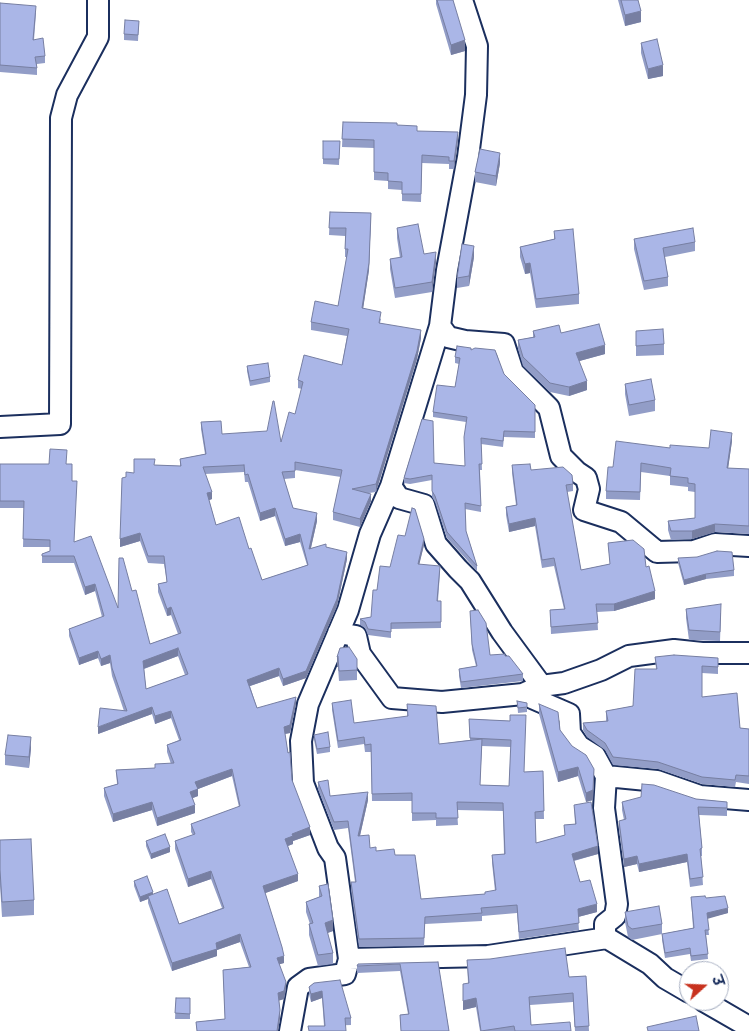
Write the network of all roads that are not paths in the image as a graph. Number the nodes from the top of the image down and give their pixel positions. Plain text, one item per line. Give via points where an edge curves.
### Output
1 (98, 0) edge
2 (462, 0) edge
3 (440, 326) junction
4 (0, 427) edge
5 (391, 486) junction
6 (749, 546) edge
7 (338, 633) junction
8 (749, 653) edge
9 (532, 690) junction
10 (606, 776) junction
11 (749, 800) edge
12 (606, 938) junction
13 (350, 960) junction
14 (679, 986) edge
15 (721, 1011) edge
16 (749, 1027) edge
17 (290, 1031) edge

1 - 4 street via 98,37 67,95 60,118 60,424
2 - 3 street via 478,46 476,95 468,157 446,270
3 - 5 street
3 - 6 street via 448,337 504,344 513,372 549,408 561,456 586,478 589,489 584,510 622,522 656,552 694,551 715,544
5 - 7 street via 370,534
5 - 9 street via 399,498 424,505 436,544 474,585
7 - 9 street via 356,636 360,654 392,698 442,702
7 - 13 street via 308,704 301,741 302,775 328,848 336,858
8 - 9 street via 674,650 629,656 564,683
9 - 10 street via 569,714 570,734 579,746 595,756
10 - 11 street via 656,782 700,796
10 - 12 street via 604,808 617,904 615,916 605,924
12 - 13 street via 488,956
12 - 14 street via 650,964
13 - 17 street via 345,974 309,979 298,987
15 - 16 street

